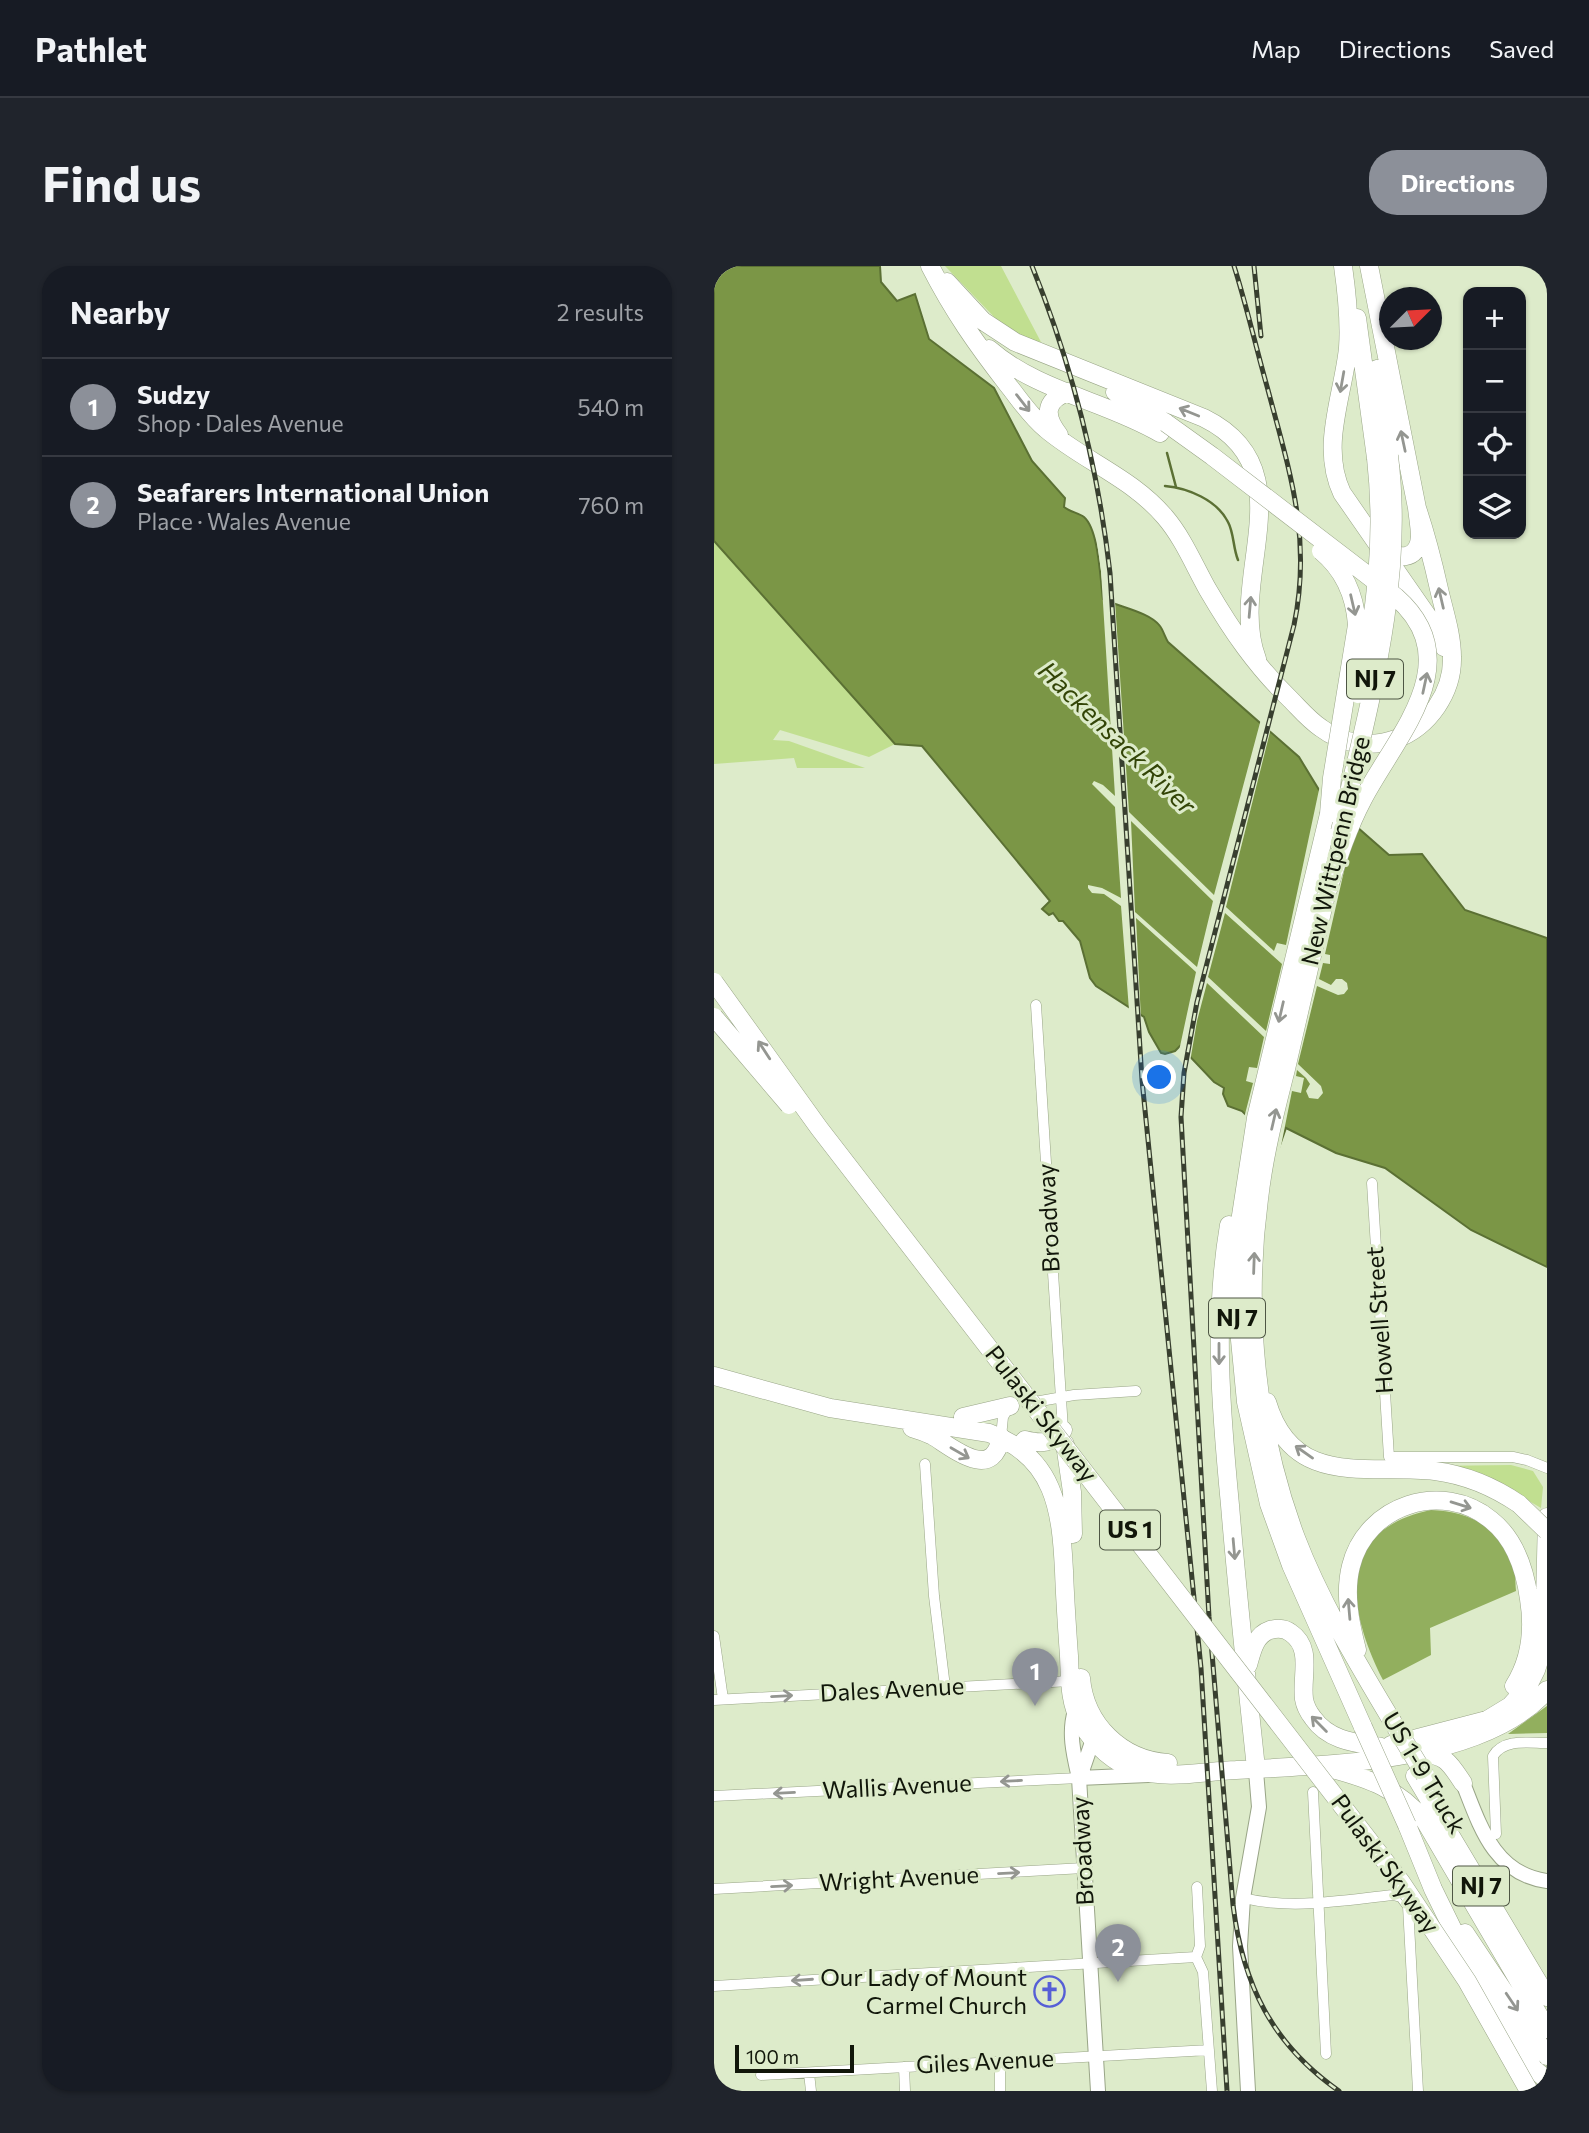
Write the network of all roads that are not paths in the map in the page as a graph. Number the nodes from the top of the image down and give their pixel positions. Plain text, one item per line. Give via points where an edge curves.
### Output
1 (932, 266) edge
2 (1343, 266) edge
3 (1350, 266) edge
4 (1363, 266) edge
5 (1369, 266) edge
6 (1015, 342) junction
7 (1068, 392) junction
8 (1163, 428) junction
9 (1063, 441) junction
10 (1382, 457) junction
11 (1417, 508) junction
12 (1371, 533) junction
13 (1263, 673) junction
14 (1446, 689) junction
15 (1329, 814) junction
16 (1325, 899) junction
17 (714, 982) edge
18 (1036, 1005) dead end
19 (714, 1017) edge
20 (1256, 1118) junction
21 (1257, 1158) junction
22 (1372, 1183) dead end
23 (1256, 1355) junction
24 (714, 1363) edge
25 (714, 1376) edge
26 (1136, 1391) dead end
27 (1060, 1398) junction
28 (1010, 1406) junction
29 (875, 1416) junction
30 (963, 1418) junction
31 (1063, 1430) junction
32 (1001, 1432) junction
33 (1025, 1440) junction
34 (925, 1464) dead end
35 (1547, 1468) edge
36 (1547, 1517) edge
37 (1072, 1520) junction
38 (1547, 1531) edge
39 (1329, 1631) junction
40 (714, 1636) edge
41 (1247, 1670) junction
42 (1365, 1675) junction
43 (1070, 1681) junction
44 (945, 1687) junction
45 (1547, 1690) edge
46 (719, 1700) edge
47 (1075, 1711) junction
48 (1388, 1722) junction
49 (1471, 1730) junction
50 (1095, 1735) junction
51 (1547, 1743) edge
52 (1381, 1747) junction
53 (1416, 1752) junction
54 (1073, 1753) junction
55 (1256, 1764) junction
56 (1318, 1765) junction
57 (1156, 1774) junction
58 (1420, 1775) junction
59 (1079, 1778) junction
60 (1463, 1783) junction
61 (1313, 1792) dead end
62 (714, 1796) edge
63 (1496, 1834) dead end
64 (1423, 1862) junction
65 (1084, 1868) junction
66 (1547, 1881) edge
67 (1197, 1887) dead end
68 (714, 1889) edge
69 (1243, 1898) junction
70 (1319, 1902) junction
71 (1196, 1957) junction
72 (1090, 1962) junction
73 (1547, 1980) edge
74 (714, 1986) edge
75 (1547, 1997) edge
76 (1542, 2026) edge
77 (1209, 2050) junction
78 (1326, 2054) dead end
79 (1096, 2056) junction
80 (1547, 2056) edge
81 (1000, 2061) junction
82 (904, 2067) junction
83 (809, 2073) junction
84 (761, 2075) dead end
85 (1547, 2080) edge
86 (811, 2091) edge
87 (905, 2091) edge
88 (1000, 2091) edge
89 (1098, 2091) edge
90 (1212, 2091) edge
91 (1248, 2091) edge
92 (1418, 2091) edge
93 (1518, 2091) edge
94 (1529, 2091) edge

1 - 6 highway via 971,310
1 - 7 highway via 984,344 1022,373
1 -> 9 highway via 956,315 980,349 1037,421
2 -> 12 highway via 1348,345 1332,462 1342,493
3 - 10 highway, NJ 7
4 - 10 highway, NJ 7
11 -> 5 highway
6 - 8 highway via 1119,394
13 -> 6 highway via 1249,620 1260,495 1244,452 1225,431 1204,418
7 - 8 highway
7 - 9 highway via 1055,398 1048,411 1050,423
8 -> 15 highway, bridge via 1322,552 1349,588 1356,632
16 -> 8 highway, bridge via 1361,803 1423,694 1428,668 1424,636 1395,597 1212,456
9 - 13 highway via 1130,486 1166,518 1238,640
10 - 15 highway, New Wittpenn Bridge / NJ 7, bridge via 1376,597
10 - 16 highway, New Wittpenn Bridge / NJ 7, bridge via 1393,538 1388,605
11 - 12 highway via 1420,538 1408,555 1390,555
14 -> 11 highway via 1452,665 1450,638
12 - 14 highway via 1441,637
13 - 14 highway via 1319,727 1358,744 1388,741 1416,729 1432,714
15 -> 20 highway, New Wittpenn Bridge / NJ 7
21 -> 16 highway, New Wittpenn Bridge / NJ 7
94 -> 17 highway, Pulaski Skyway / US 1, bridge via 1464,1975 1401,1882 819,1128
18 - 27 street, Broadway
19 - 93 highway, Pulaski Skyway / US 1, bridge via 804,1124 1393,1887 1456,1980
20 - 21 highway, New Wittpenn Bridge / NJ 7
20 -> 41 highway via 1231,1213 1220,1297 1219,1384
23 -> 21 highway, NJ 7
21 - 39 highway, NJ 7 via 1240,1222 1237,1309 1246,1402 1269,1504 1285,1551
22 - 35 street, Howell Street via 1389,1457 1513,1457
38 -> 23 highway, bridge via 1519,1504 1489,1486 1454,1474 1345,1469 1306,1455 1289,1441 1270,1411
23 - 39 highway, NJ 7 via 1263,1418 1281,1495
24 - 30 highway via 842,1400
25 - 29 highway via 818,1406
26 - 27 street
27 - 28 street
27 - 31 street, Broadway
28 - 30 highway
28 - 32 street
29 - 32 highway
29 -> 32 highway via 926,1433 972,1460 991,1456
30 - 32 highway
31 - 33 highway via 1047,1443
31 - 37 highway
32 - 33 highway
32 - 43 highway via 1036,1465 1057,1505
33 - 37 highway via 1058,1477
34 - 44 street
36 - 49 highway via 1543,1651 1524,1691 1506,1709
37 - 50 highway via 1082,1685
39 - 42 highway, NJ 7
39 - 48 highway, NJ 7
39 - 64 highway, bridge via 1363,1727
40 - 46 street
52 -> 41 highway via 1338,1738 1319,1726 1304,1701 1304,1650 1288,1631 1279,1628 1261,1634
41 - 55 highway
42 - 48 highway, US 1-9 Truck
42 -> 49 highway via 1348,1602 1353,1557 1363,1538 1388,1514 1412,1503 1441,1500 1477,1511 1501,1529 1520,1560 1529,1595 1531,1638 1525,1666 1511,1690
43 - 44 street, Dales Avenue
43 - 47 highway
46 -> 44 street, Dales Avenue
45 - 49 highway via 1514,1719
47 - 50 highway
47 - 54 street, Broadway
48 - 58 highway, NJ 7
49 - 52 highway
49 - 53 highway
49 - 60 highway via 1460,1756
50 - 54 street via 1078,1744
50 - 55 highway via 1149,1761
50 - 57 highway via 1121,1763
50 - 59 street, Broadway
51 - 63 street via 1510,1743 1493,1756
52 - 55 highway
53 - 56 highway
53 - 60 highway via 1442,1756
54 - 59 street, Broadway
55 - 56 highway
55 - 57 highway
55 - 69 street via 1259,1812
56 - 76 highway via 1370,1779 1404,1800 1430,1827
57 - 59 street
58 - 73 highway, US 1-9 Truck
58 - 75 highway, NJ 7
59 -> 62 street, Wallis Avenue
59 - 65 street, Broadway
60 - 66 street via 1483,1833 1499,1856 1520,1873
61 - 70 street
64 -> 76 highway via 1451,1912
64 - 85 highway via 1466,1956 1533,2068
68 -> 65 street, Wright Avenue
65 - 72 street, Broadway
67 - 71 street via 1200,1946
69 - 70 street via 1268,1904
69 - 91 street via 1240,1946
70 - 78 street
70 - 92 street via 1393,1895 1408,1906
71 - 72 street
71 - 77 street via 1203,1972
72 -> 74 street
72 - 79 street, Broadway
76 - 80 highway
77 - 79 street, Giles Avenue
77 - 90 street
79 - 81 street, Giles Avenue
79 - 89 street, Broadway
81 - 82 street, Giles Avenue
81 - 88 street
82 - 83 street, Giles Avenue
82 - 87 street
83 - 84 street, Giles Avenue
83 - 86 street

